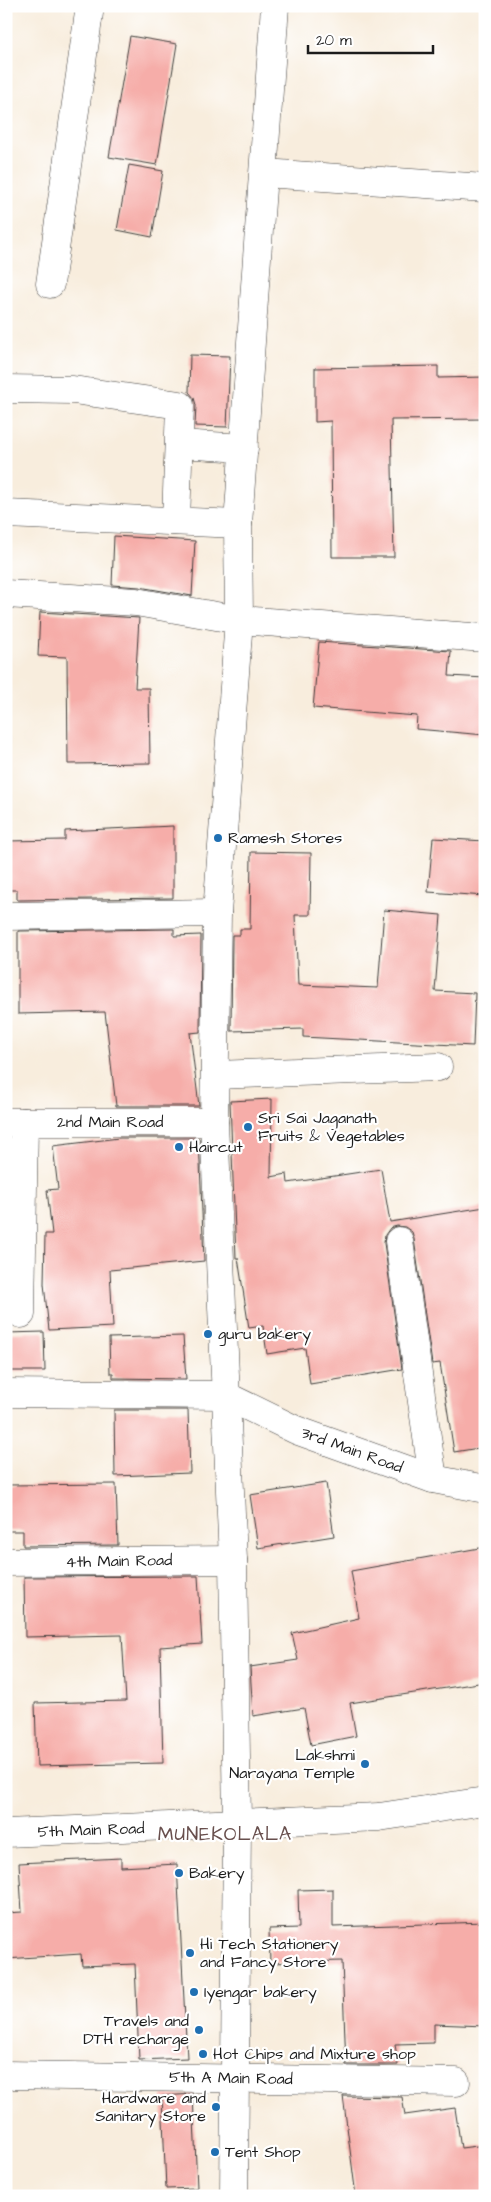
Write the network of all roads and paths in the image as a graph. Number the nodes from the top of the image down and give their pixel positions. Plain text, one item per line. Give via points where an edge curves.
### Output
1 (90, 6) edge
2 (275, 6) edge
3 (264, 173) junction
4 (485, 188) edge
5 (50, 284) dead end
6 (6, 389) edge
7 (179, 444) junction
8 (244, 448) junction
9 (6, 514) edge
10 (176, 521) junction
11 (238, 524) junction
12 (6, 594) edge
13 (239, 620) junction
14 (485, 638) edge
15 (217, 913) junction
16 (6, 916) edge
17 (438, 1067) dead end
18 (216, 1075) junction
19 (15, 1122) edge
20 (214, 1122) junction
21 (399, 1241) dead end
22 (21, 1314) dead end
23 (6, 1393) edge
24 (224, 1395) junction
25 (433, 1479) junction
26 (485, 1489) edge
27 (233, 1560) junction
28 (6, 1562) edge
29 (485, 1801) edge
30 (237, 1824) junction
31 (6, 1833) edge
32 (6, 2075) edge
33 (235, 2078) junction
34 (456, 2082) dead end
35 (234, 2196) edge

1 - 5 street
2 - 3 street
3 - 4 street
3 - 8 street
6 - 7 street via 73,390 180,404
7 - 8 street
7 - 10 street
8 - 11 street
9 - 10 street
10 - 11 street
11 - 13 street
12 - 13 street via 136,602
13 - 14 street
13 - 15 street
15 - 16 street
15 - 18 street
17 - 18 street
18 - 20 street
19 - 20 street, 2nd Main Road
19 - 22 street
20 - 24 street
21 - 25 street
23 - 24 street
24 - 25 street, 3rd Main Road via 296,1430
24 - 27 street
25 - 26 street, 3rd Main Road
27 - 28 street, 4th Main Road
27 - 30 street
29 - 30 street, 5th Main Road via 380,1817
30 - 31 street, 5th Main Road
30 - 33 street
32 - 33 street, 5th A Main Road
33 - 34 street, 5th A Main Road
33 - 35 street

